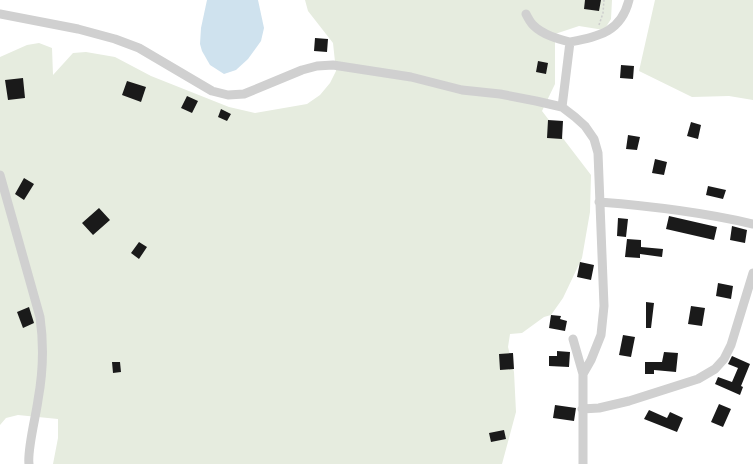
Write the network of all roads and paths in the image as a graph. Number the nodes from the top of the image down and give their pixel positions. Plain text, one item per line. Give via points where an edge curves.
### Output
1 (604, 0) edge
2 (630, 0) edge
3 (0, 14) edge
4 (526, 14) dead end
5 (595, 37) junction
6 (570, 42) junction
7 (562, 107) junction
8 (0, 176) edge
9 (599, 202) junction
10 (753, 224) edge
11 (753, 273) edge
12 (573, 339) dead end
13 (583, 374) junction
14 (582, 410) junction
15 (29, 464) edge
16 (582, 464) edge

1 - 5 path via 603,13
2 - 5 street via 626,12 614,28
3 - 7 street via 115,39 139,48 212,91 228,95 244,94 302,70 333,65 411,77 462,90 500,94
4 - 6 street via 533,25 543,32
5 - 6 street
6 - 7 street
7 - 9 street via 585,126 594,139 598,153
8 - 15 street via 40,318 43,340 39,398
9 - 10 street via 690,212
9 - 13 street via 604,306 600,335
11 - 14 street via 731,345 715,369 698,379 629,401
12 - 13 street
13 - 14 street
14 - 16 street

